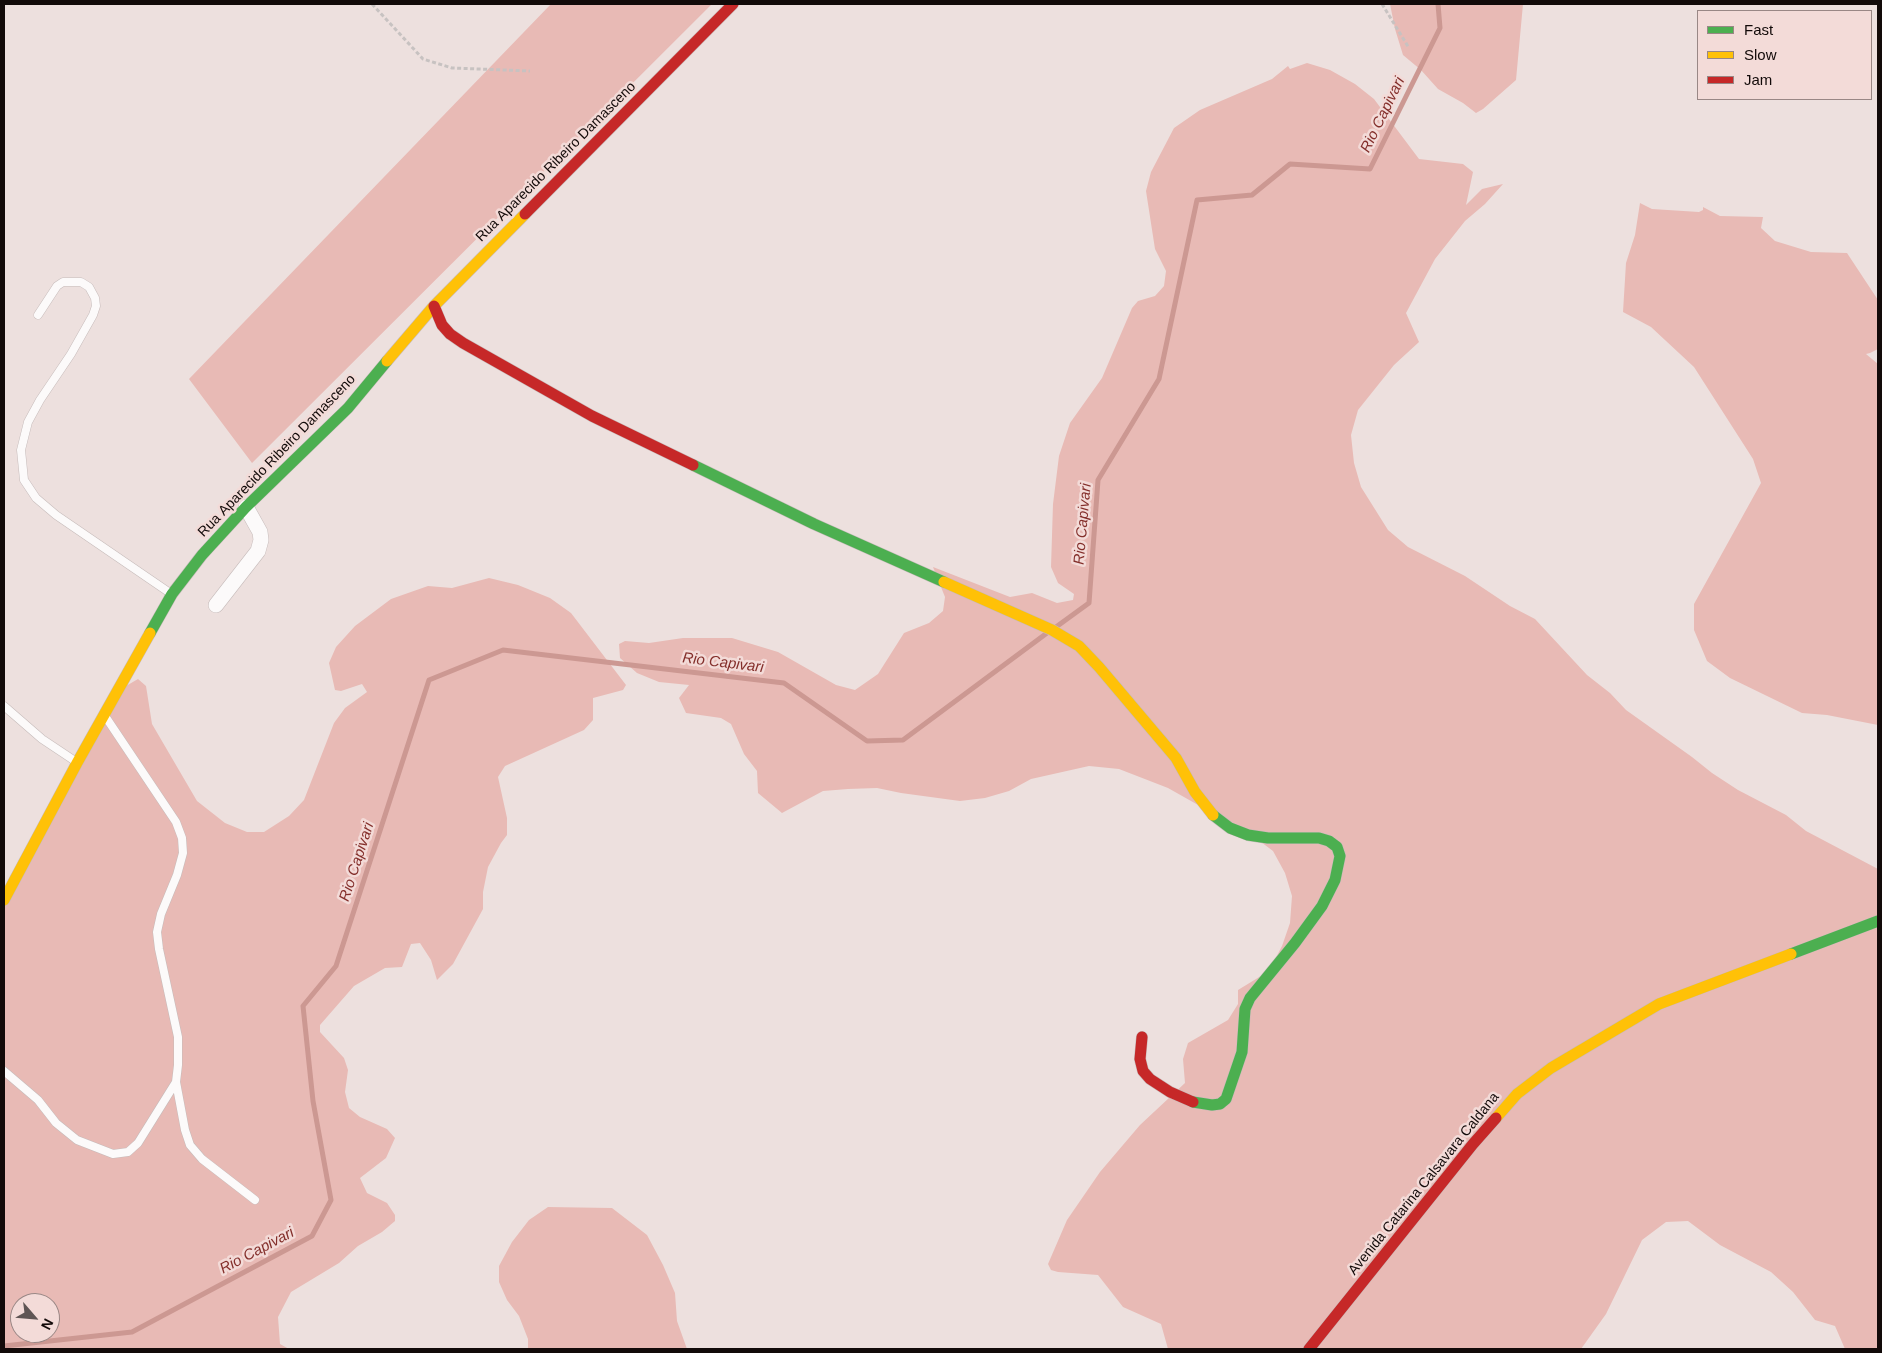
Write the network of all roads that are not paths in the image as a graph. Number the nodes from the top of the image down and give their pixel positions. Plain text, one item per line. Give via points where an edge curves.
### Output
1 (733, 4) edge
2 (434, 306) junction
3 (38, 315) dead end
4 (246, 507) junction
5 (172, 594) junction
6 (216, 605) dead end
7 (4, 706) edge
8 (104, 715) junction
9 (77, 762) junction
10 (4, 900) edge
11 (1878, 921) edge
12 (1142, 1037) dead end
13 (4, 1071) edge
14 (176, 1082) junction
15 (255, 1200) dead end
16 (1309, 1349) edge

1 - 2 street, Rua Aparecido Ribeiro Damasceno
2 - 4 street, Rua Aparecido Ribeiro Damasceno via 348,408
2 - 12 street via 450,334 592,416 814,524 1052,630 1079,646 1176,758 1195,792 1215,817 1248,835 1319,838 1337,847 1340,856 1335,880 1322,906 1250,998 1245,1009 1242,1052 1226,1099 1212,1105 1190,1102 1150,1079 1143,1071 1140,1059
3 - 5 lane via 63,282 81,282 95,298 93,315 28,422 21,450 24,480 36,498 56,516
4 - 5 street, Rua Aparecido Ribeiro Damasceno
4 - 6 street via 260,532 258,551
5 - 8 street, Rua Aparecido Ribeiro Damasceno
7 - 9 lane via 42,739
8 - 9 street, Rua Aparecido Ribeiro Damasceno
8 - 14 lane via 176,822 182,838 183,854 157,932 178,1037
9 - 10 street, Rua Aparecido Ribeiro Damasceno
11 - 16 street, Avenida Catarina Calsavara Caldana via 1659,1004 1551,1068 1517,1094 1473,1144
13 - 14 lane via 77,1140 113,1154 128,1152 138,1143
14 - 15 lane via 190,1145 202,1159

